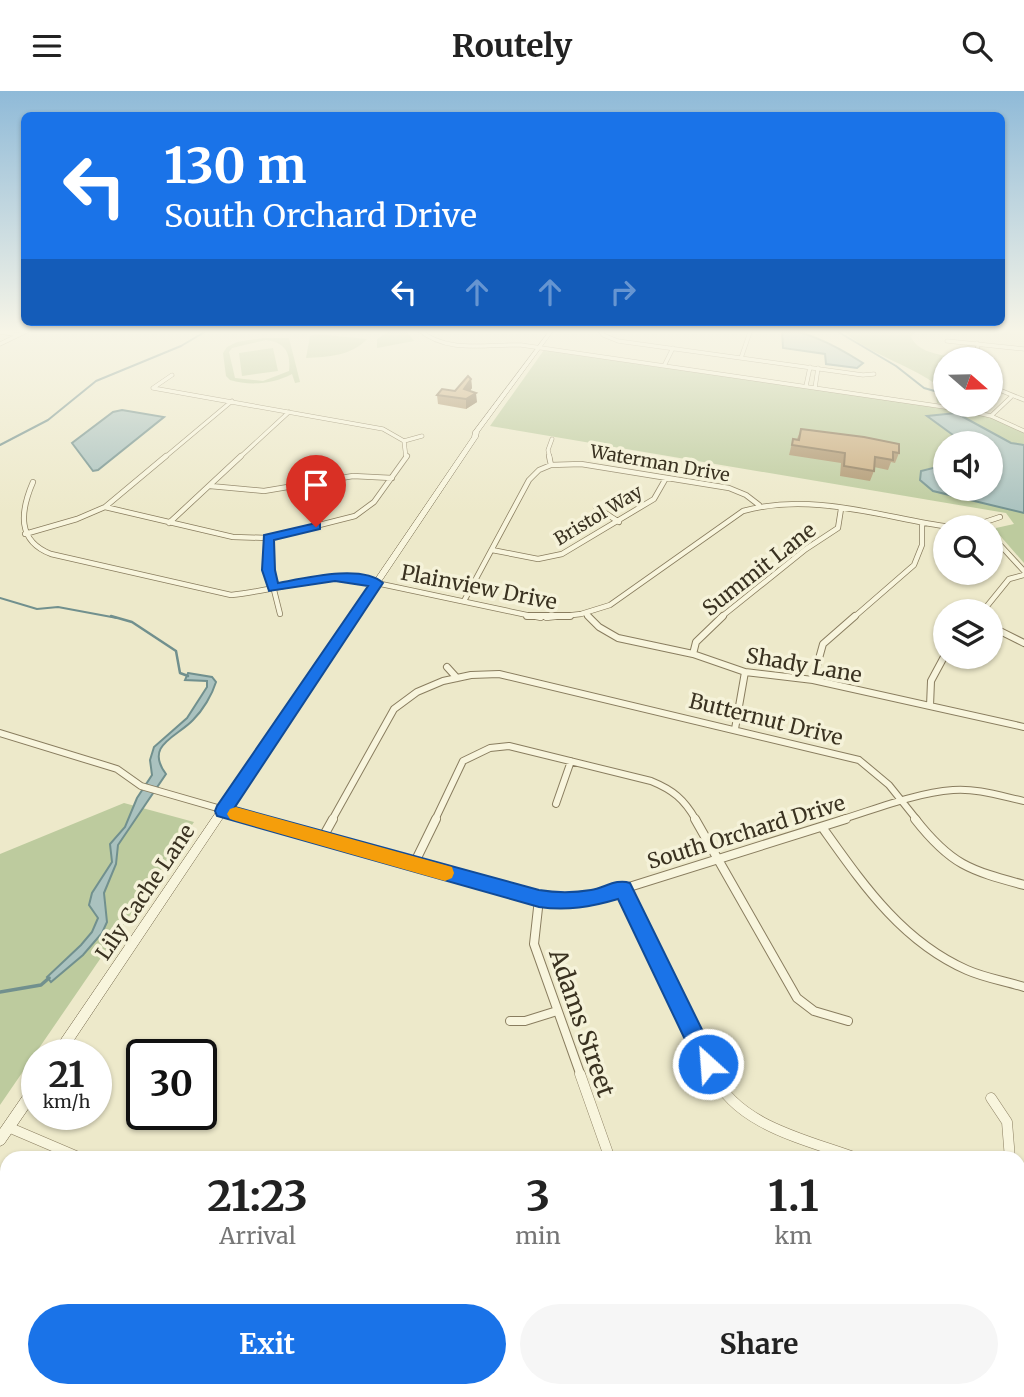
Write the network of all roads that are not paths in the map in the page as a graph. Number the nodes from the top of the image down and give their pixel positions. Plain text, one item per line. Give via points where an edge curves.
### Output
1 (171, 391) edge
2 (510, 391) edge
3 (834, 391) edge
4 (1003, 393) edge
5 (1011, 397) junction
6 (1024, 400) edge
7 (232, 401) junction
8 (1003, 405) edge
9 (933, 407) edge
10 (289, 412) junction
11 (993, 417) edge
12 (1024, 431) edge
13 (422, 436) dead end
14 (552, 439) dead end
15 (404, 441) junction
16 (326, 461) dead end
17 (551, 465) junction
18 (340, 478) junction
19 (392, 478) junction
20 (666, 478) junction
21 (33, 482) dead end
22 (210, 486) junction
23 (759, 505) junction
24 (106, 507) junction
25 (596, 507) dead end
26 (841, 509) junction
27 (619, 522) junction
28 (169, 523) junction
29 (922, 523) junction
30 (933, 525) edge
31 (25, 534) junction
32 (268, 538) junction
33 (1003, 549) edge
34 (492, 550) junction
35 (1024, 573) edge
36 (377, 583) junction
37 (273, 588) junction
38 (993, 599) edge
39 (464, 601) junction
40 (280, 614) dead end
41 (586, 614) junction
42 (1003, 632) edge
43 (1024, 643) edge
44 (693, 654) junction
45 (447, 667) dead end
46 (937, 669) edge
47 (745, 672) junction
48 (457, 678) junction
49 (813, 680) junction
50 (930, 706) junction
51 (1024, 727) edge
52 (735, 729) junction
53 (0, 733) edge
54 (476, 740) dead end
55 (482, 749) junction
56 (571, 761) junction
57 (1024, 800) edge
58 (902, 801) junction
59 (556, 804) dead end
60 (223, 811) junction
61 (822, 827) junction
62 (323, 838) junction
63 (719, 858) junction
64 (414, 864) junction
65 (1024, 884) edge
66 (623, 889) junction
67 (539, 899) junction
68 (1024, 986) edge
69 (557, 1011) junction
70 (510, 1021) dead end
71 (848, 1021) dead end
72 (68, 1039) edge
73 (991, 1098) dead end
74 (21, 1108) edge
75 (8, 1127) junction
76 (0, 1140) edge
77 (64, 1151) edge
78 (607, 1151) edge
79 (836, 1151) edge
80 (1009, 1151) edge

1 - 7 street
2 - 36 street, Lily Cache Lane
3 - 9 street
4 - 5 street
5 - 6 street
5 - 8 street
7 - 10 street
7 - 24 street
10 - 15 street via 383,429
10 - 22 street
11 - 12 street
13 - 15 street
14 - 17 street via 548,450
15 - 19 street via 407,456
16 - 18 street
17 - 20 street, Waterman Drive via 592,465
17 - 34 street via 529,480
18 - 19 street
18 - 22 street via 264,491
19 - 32 street via 357,518
20 - 23 street, Waterman Drive via 735,490
20 - 27 street, Bristol Way via 654,499
21 - 31 street via 26,496
22 - 28 street
23 - 26 street, Plainview Drive via 793,502
23 - 41 street, Plainview Drive via 743,511 610,605
24 - 28 street
24 - 31 street
25 - 27 street
26 - 29 street, Plainview Drive
26 - 44 street, Summit Lane via 838,528 707,629
27 - 34 street, Bristol Way via 550,558
28 - 32 street via 233,537
29 - 30 street, Plainview Drive
29 - 49 street via 922,545 914,565 823,644
31 - 37 street, Plainview Drive via 29,542 51,554 204,590 231,595
32 - 37 street
33 - 35 street
34 - 39 street
35 - 38 street via 1009,579
36 - 37 street, Plainview Drive via 335,576
36 - 39 street, Plainview Drive
36 - 60 street, Lily Cache Lane
37 - 40 street
39 - 41 street, Plainview Drive via 534,618
41 - 44 street, Shady Lane via 618,638
42 - 43 street
44 - 47 street, Shady Lane
45 - 48 street
46 - 50 street via 931,681
47 - 49 street, Shady Lane
47 - 52 street
48 - 52 street, Butternut Drive via 499,674
48 - 62 street, Butternut Drive via 405,698 394,709
49 - 50 street, Shady Lane
50 - 51 street, Shady Lane
52 - 58 street, Butternut Drive via 859,760 875,769
53 - 60 street, South Orchard Drive via 117,769 141,786
54 - 55 street
55 - 56 street via 509,746
55 - 64 street via 463,761
56 - 59 street
56 - 63 street via 670,789 684,800
57 - 58 street, South Orchard Drive via 953,790
58 - 61 street, South Orchard Drive
58 - 65 street, Butternut Drive via 938,846 970,869
60 - 62 street, South Orchard Drive
60 - 72 street, Lily Cache Lane
61 - 63 street, South Orchard Drive
61 - 68 street via 880,908 920,944 967,970
62 - 64 street, South Orchard Drive
63 - 66 street, South Orchard Drive
63 - 71 street via 797,998 814,1011
64 - 67 street, South Orchard Drive
66 - 67 street, South Orchard Drive via 572,901
66 - 79 street via 719,1087 752,1118
67 - 69 street, Adams Street via 534,944
69 - 70 street
69 - 78 street, Adams Street
73 - 80 street via 1007,1122
74 - 75 street
75 - 76 street
75 - 77 street

